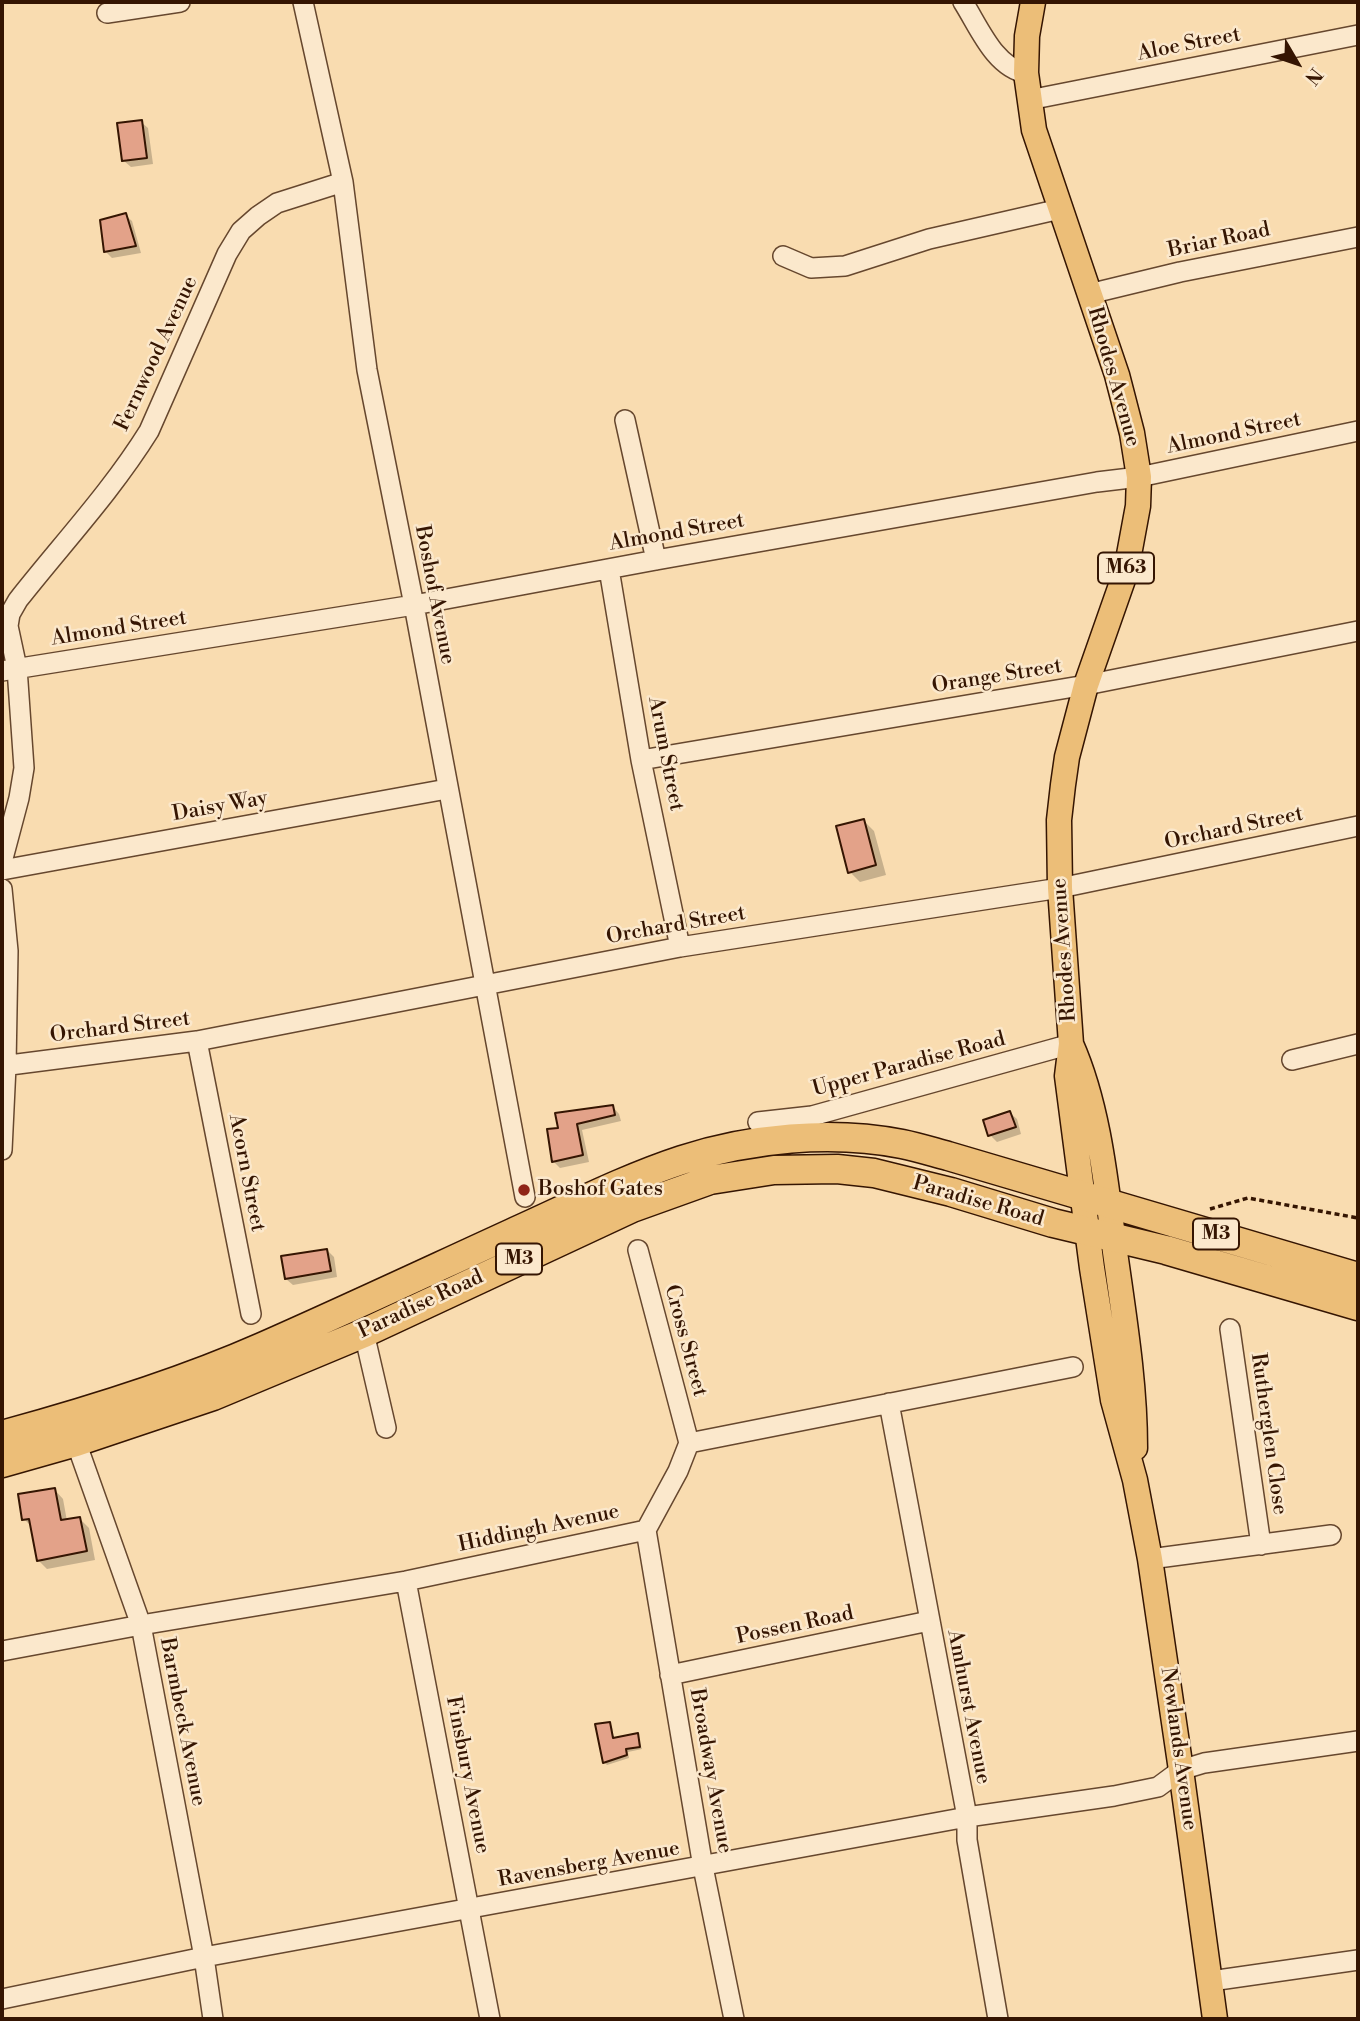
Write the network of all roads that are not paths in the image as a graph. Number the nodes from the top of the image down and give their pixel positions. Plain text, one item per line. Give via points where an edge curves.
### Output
1 (180, 2) edge
2 (303, 2) edge
3 (963, 2) edge
4 (1033, 2) edge
5 (107, 13) dead end
6 (1358, 35) edge
7 (1026, 73) junction
8 (1029, 100) junction
9 (343, 182) junction
10 (1060, 209) junction
11 (1358, 237) edge
12 (783, 256) dead end
13 (1089, 295) junction
14 (625, 420) dead end
15 (1358, 431) edge
16 (1139, 477) junction
17 (656, 560) junction
18 (609, 569) junction
19 (414, 605) junction
20 (1358, 631) edge
21 (10, 670) edge
22 (1086, 685) junction
23 (641, 760) junction
24 (447, 789) junction
25 (1358, 826) edge
26 (2, 862) edge
27 (2, 870) edge
28 (1060, 888) junction
29 (2, 889) edge
30 (680, 947) junction
31 (485, 984) junction
32 (197, 1041) junction
33 (1071, 1044) junction
34 (1358, 1044) edge
35 (1292, 1060) dead end
36 (4, 1066) edge
37 (758, 1122) dead end
38 (2, 1150) edge
39 (525, 1197) dead end
40 (1096, 1200) junction
41 (1100, 1233) junction
42 (638, 1250) dead end
43 (1358, 1277) edge
44 (1358, 1306) edge
45 (251, 1314) dead end
46 (1230, 1329) dead end
47 (364, 1333) junction
48 (1073, 1367) dead end
49 (889, 1403) junction
50 (386, 1427) dead end
51 (2, 1435) edge
52 (76, 1442) junction
53 (689, 1443) junction
54 (2, 1463) edge
55 (646, 1530) junction
56 (1331, 1535) dead end
57 (1261, 1545) junction
58 (1150, 1559) junction
59 (406, 1581) junction
60 (929, 1621) junction
61 (141, 1625) junction
62 (2, 1651) edge
63 (670, 1675) junction
64 (1358, 1741) edge
65 (1181, 1770) junction
66 (967, 1817) junction
67 (703, 1867) junction
68 (470, 1910) junction
69 (204, 1957) junction
70 (1358, 1961) edge
71 (1211, 1981) junction
72 (2, 1999) edge
73 (213, 2019) edge
74 (490, 2019) edge
75 (734, 2019) edge
76 (998, 2019) edge
77 (1215, 2019) edge

1 - 5 street
2 - 9 street, Boshof Avenue
3 - 7 street via 999,59 1014,71
4 - 7 main road, Rhodes Avenue / M63
6 - 8 street, Aloe Street
7 - 8 main road, Rhodes Avenue / M63
8 - 10 main road, Rhodes Avenue / M63
9 - 19 street, Boshof Avenue via 367,370
9 - 21 street, Fernwood Avenue via 277,203 232,243 149,431 10,614
10 - 12 street via 929,239 845,266 811,268
10 - 13 main road, Rhodes Avenue / M63
11 - 13 street, Briar Road
13 - 16 main road, Rhodes Avenue / M63 via 1117,376
14 - 17 street
15 - 16 street, Almond Street
16 - 17 street, Almond Street
16 - 22 main road, Rhodes Avenue / M63 via 1126,570
17 - 18 street, Almond Street
18 - 19 street, Almond Street
18 - 23 street, Arum Street
19 - 21 street, Almond Street
19 - 24 street, Boshof Avenue
20 - 22 street, Orange Street
21 - 26 street, Fernwood Avenue via 24,768
22 - 23 street, Orange Street
22 - 28 main road, Rhodes Avenue / M63 via 1064,776
23 - 30 street, Arum Street
24 - 27 street, Daisy Way
24 - 31 street, Boshof Avenue
25 - 28 street, Orchard Street
28 - 30 street, Orchard Street
28 - 33 main road, Rhodes Avenue / M63
29 - 36 street via 8,951
30 - 31 street, Orchard Street
31 - 32 street, Orchard Street
31 - 39 street, Boshof Avenue
32 - 36 street, Orchard Street
32 - 45 street, Acorn Street
33 - 37 street, Upper Paradise Road via 812,1115
33 - 40 main road, Rhodes Avenue / M63 via 1067,1076
34 - 35 street
36 - 38 street
40 - 41 main road, Rhodes Avenue / M63
40 - 43 highway, M3
40 - 51 highway, Paradise Road / M3 via 900,1144 825,1138 743,1145 635,1178 208,1368
41 - 44 highway, M3
41 - 47 highway, Paradise Road / M3 via 874,1173 837,1169 742,1174 710,1180 632,1208
41 - 58 main road, Newlands Avenue / M63 via 1135,1401 1135,1480
42 - 53 street, Cross Street
46 - 57 street, Rutherglen Close
47 - 50 street
47 - 52 highway, Paradise Road / M3 via 213,1396
48 - 49 street
49 - 53 street
49 - 60 street, Amhurst Avenue
52 - 54 highway, Paradise Road / M3
52 - 61 street, Barmbeck Avenue
53 - 55 street, Hiddingh Avenue
55 - 59 street, Hiddingh Avenue
55 - 63 street, Broadway Avenue
56 - 57 street
57 - 58 street
58 - 65 main road, Newlands Avenue / M63
59 - 61 street, Hiddingh Avenue
59 - 68 street, Finsbury Avenue
60 - 63 street, Possen Road
60 - 66 street, Amhurst Avenue
61 - 62 street, Hiddingh Avenue
61 - 69 street, Barmbeck Avenue
63 - 67 street, Broadway Avenue
64 - 65 street, Ravensberg Avenue
65 - 66 street, Ravensberg Avenue via 1155,1788
65 - 71 main road, Newlands Avenue / M63
66 - 67 street, Ravensberg Avenue
66 - 76 street, Amhurst Avenue
67 - 68 street, Ravensberg Avenue
67 - 75 street, Broadway Avenue
68 - 69 street, Ravensberg Avenue
68 - 74 street, Finsbury Avenue
69 - 72 street, Ravensberg Avenue
69 - 73 street, Barmbeck Avenue
70 - 71 street
71 - 77 main road, Newlands Avenue / M63

